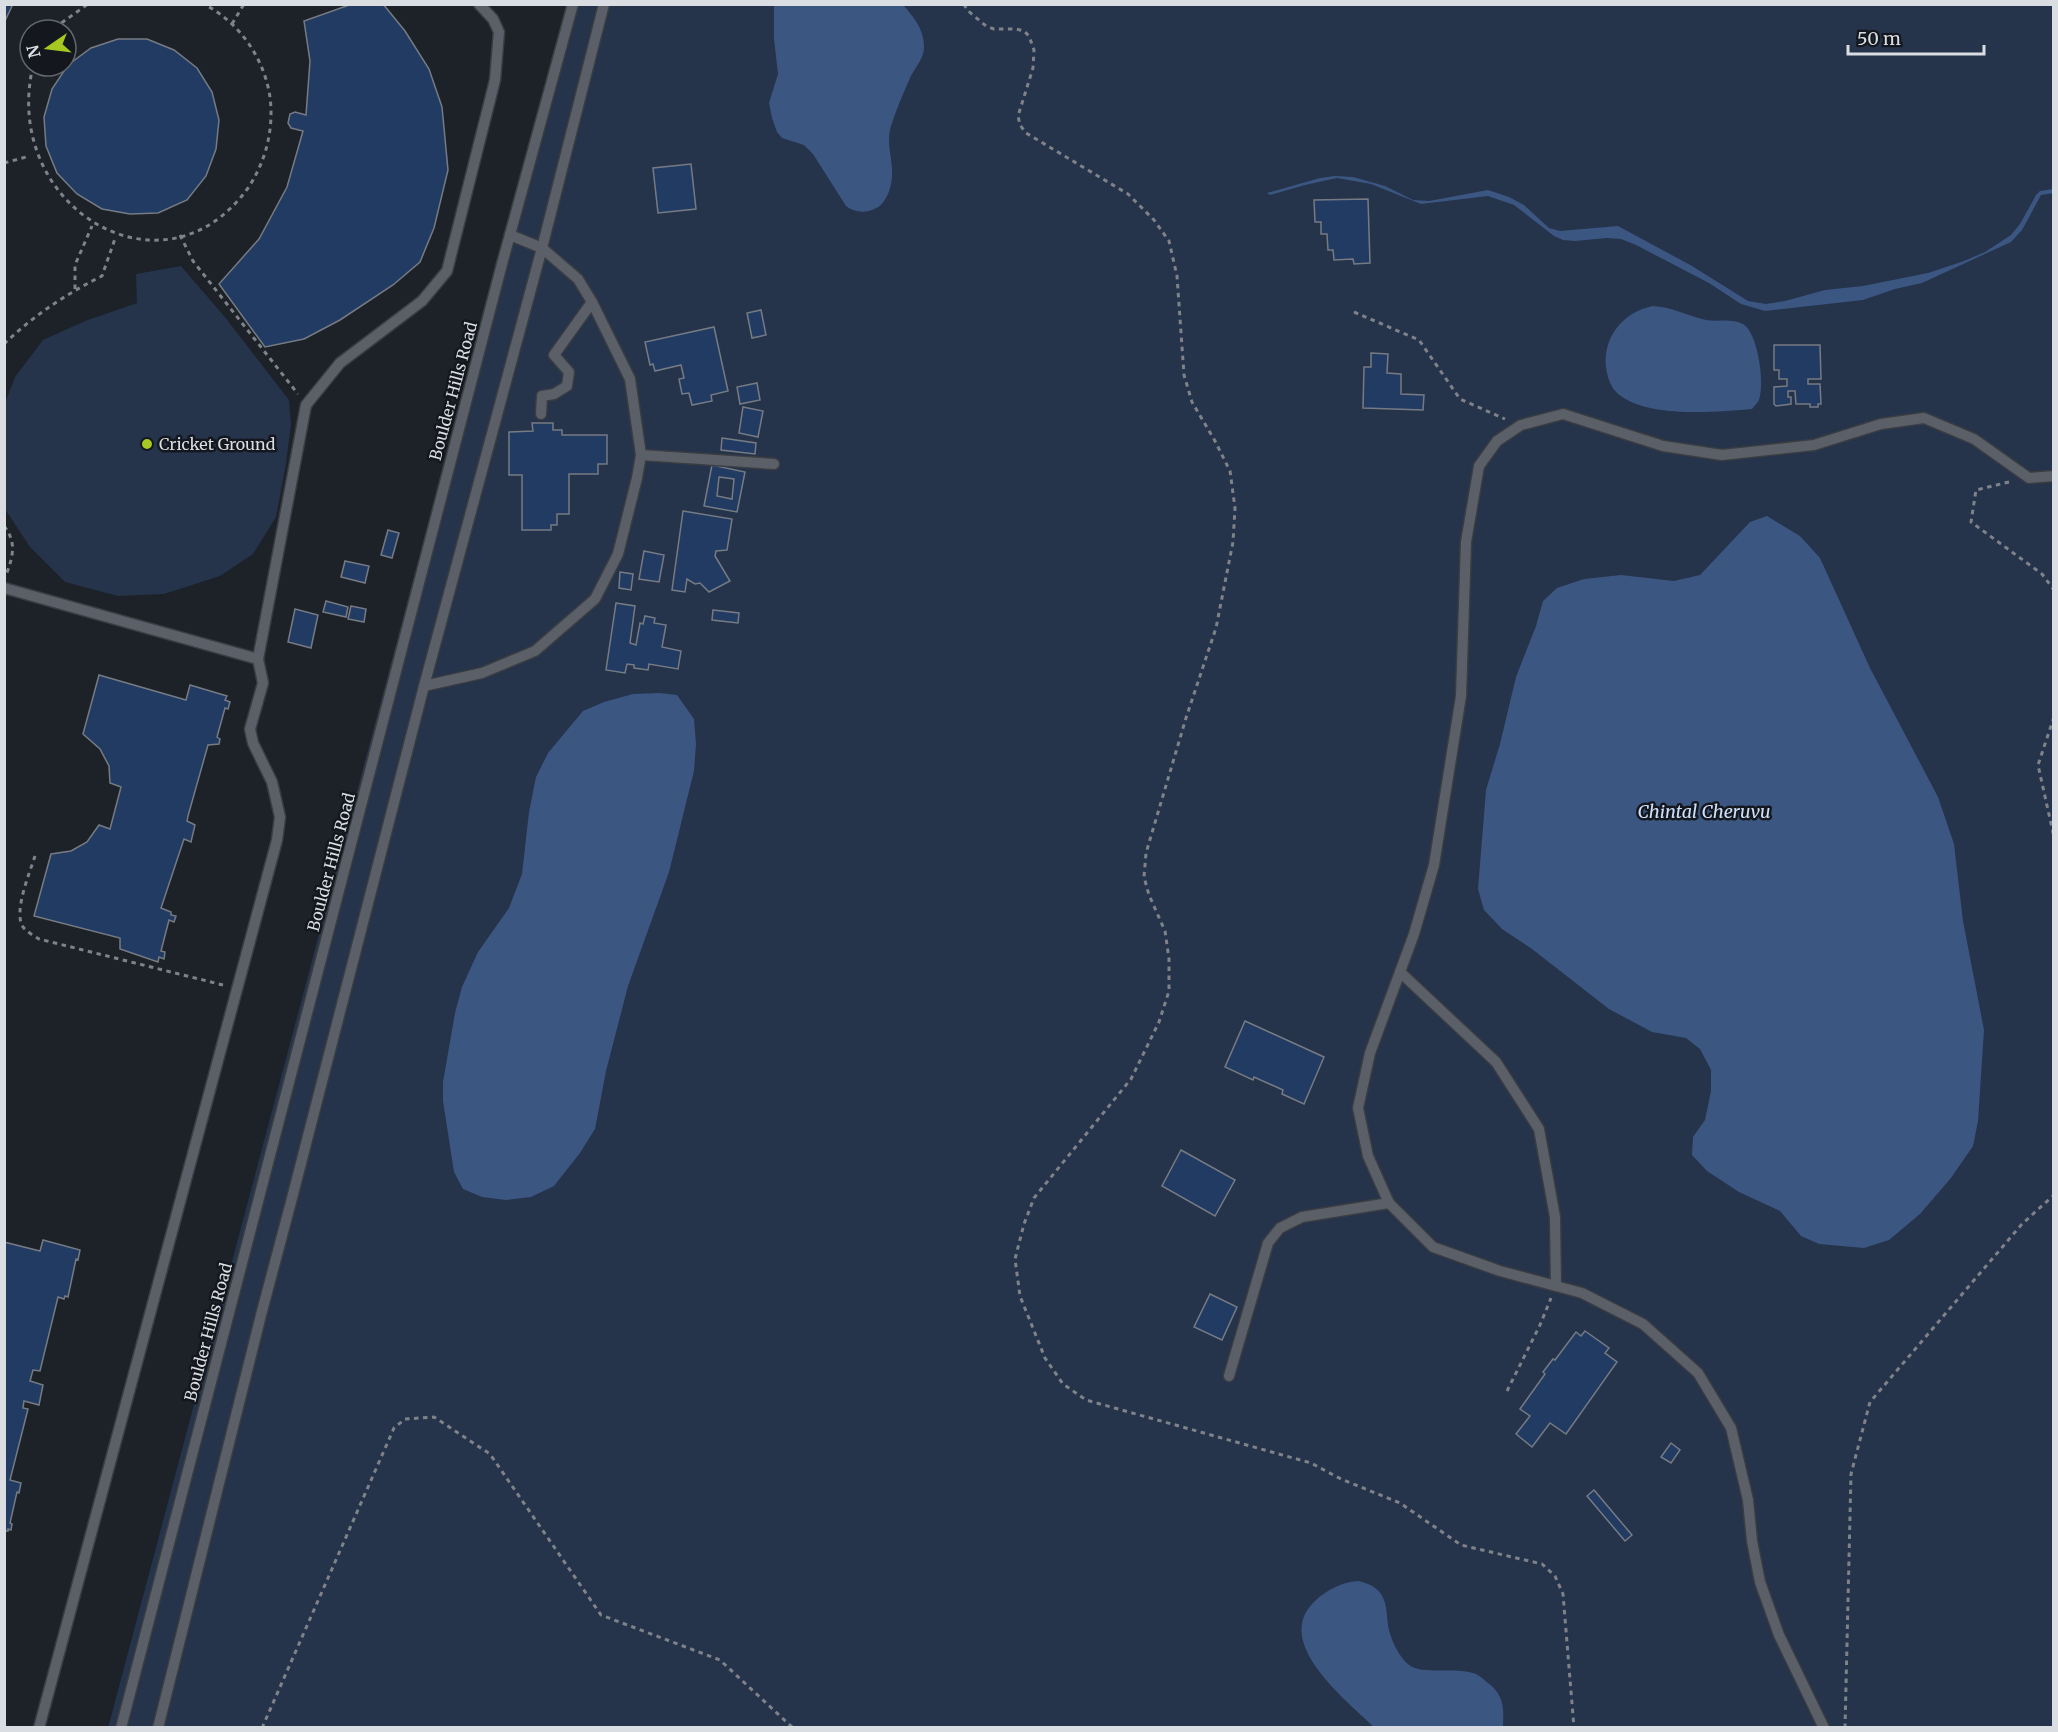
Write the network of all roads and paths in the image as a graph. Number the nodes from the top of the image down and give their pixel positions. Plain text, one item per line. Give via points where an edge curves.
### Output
1 (88, 4) edge
2 (204, 4) edge
3 (244, 4) edge
4 (479, 4) edge
5 (573, 4) edge
6 (604, 4) edge
7 (964, 4) edge
8 (68, 18) edge
9 (232, 24) junction
10 (29, 78) edge
11 (26, 86) dead end
12 (30, 156) dead end
13 (4, 163) edge
14 (85, 221) dead end
15 (92, 225) junction
16 (180, 235) junction
17 (510, 235) junction
18 (116, 236) junction
19 (542, 248) junction
20 (75, 290) junction
21 (592, 302) junction
22 (1354, 312) dead end
23 (4, 344) edge
24 (306, 405) junction
25 (541, 414) dead end
26 (1521, 425) junction
27 (641, 455) junction
28 (774, 464) dead end
29 (2054, 476) edge
30 (2029, 478) junction
31 (4, 526) edge
32 (4, 580) edge
33 (4, 588) edge
34 (2054, 590) edge
35 (258, 659) junction
36 (424, 686) junction
37 (2054, 717) edge
38 (2054, 837) edge
39 (35, 856) dead end
40 (1400, 972) junction
41 (237, 988) junction
42 (2054, 1195) edge
43 (1389, 1203) junction
44 (1556, 1286) junction
45 (1229, 1376) dead end
46 (1507, 1391) dead end
47 (39, 1728) edge
48 (121, 1728) edge
49 (158, 1728) edge
50 (262, 1728) edge
51 (793, 1728) edge
52 (1574, 1728) edge
53 (1824, 1728) edge
54 (1845, 1728) edge

1 - 8 path
2 - 9 path
3 - 9 path
4 - 24 lane via 499,32 495,80 447,271 422,301 340,363
5 - 17 lane, Boulder Hills Road
6 - 19 lane
7 - 52 path via 986,26 1016,29 1029,36 1034,51 1033,68 1018,116 1026,133 1128,194 1169,241 1177,276 1184,375 1192,402 1230,471 1235,508 1233,542 1216,628 1146,853 1144,877 1165,931 1169,991 1159,1022 1131,1079 1035,1198 1015,1259 1020,1296 1046,1358 1063,1384 1086,1400 1311,1463 1400,1503 1461,1545 1542,1564 1555,1576 1563,1594
9 - 16 path via 248,42 268,86 268,141 254,178 240,198 209,223
10 - 11 path
12 - 13 path
14 - 15 path
15 - 18 path
15 - 20 path via 75,264
16 - 18 path via 156,239
16 - 24 path via 192,261
17 - 19 lane
17 - 48 lane, Boulder Hills Road
18 - 20 path via 102,276
19 - 21 lane via 578,279
19 - 36 lane
20 - 23 path
21 - 25 lane via 554,356 569,372 567,386 542,396
21 - 27 lane via 630,379
22 - 26 path via 1419,340 1460,399
24 - 35 lane
26 - 30 lane via 1563,414 1663,446 1722,455 1814,445 1881,424 1924,418 1974,439
26 - 40 lane via 1497,441 1479,466 1466,542 1461,696 1434,865
27 - 28 lane
27 - 36 lane via 618,554 595,599 535,651 482,673
29 - 30 lane
30 - 34 path via 1976,490 1971,522 2042,574
31 - 32 path via 14,544
33 - 35 lane
35 - 41 lane via 263,683 250,729 272,782 280,817
36 - 49 lane
37 - 38 path via 2038,765
39 - 41 path via 19,917 24,928 39,939
40 - 43 lane via 1370,1053 1358,1108 1368,1156
40 - 44 lane via 1496,1062 1539,1129 1555,1217
41 - 47 lane
42 - 54 path via 2022,1224 1870,1402 1851,1474
43 - 44 lane via 1432,1247
43 - 45 lane via 1302,1217 1280,1228 1268,1243
44 - 46 path
44 - 53 lane via 1582,1293 1643,1324 1698,1373 1731,1428 1748,1500 1760,1582 1779,1635
50 - 51 path via 394,1428 405,1419 434,1417 490,1454 601,1615 720,1660

